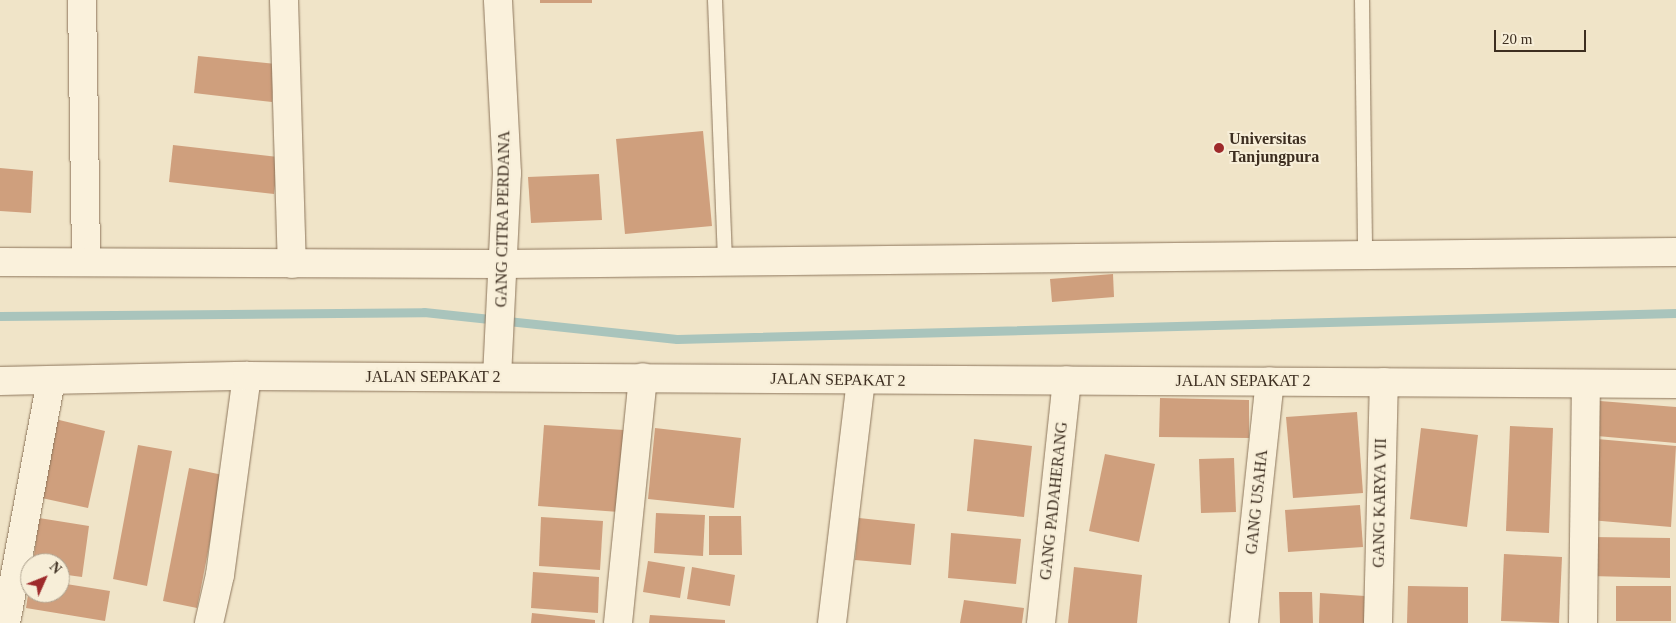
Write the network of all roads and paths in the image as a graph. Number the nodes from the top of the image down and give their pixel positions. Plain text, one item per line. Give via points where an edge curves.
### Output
1 (82, 0) edge
2 (284, 0) edge
3 (498, 0) edge
4 (715, 0) edge
5 (1362, 0) edge
6 (1676, 252) edge
7 (1365, 255) junction
8 (725, 260) junction
9 (0, 262) edge
10 (86, 262) junction
11 (292, 264) junction
12 (504, 264) junction
13 (247, 376) junction
14 (498, 377) junction
15 (643, 377) junction
16 (1067, 380) junction
17 (0, 381) edge
18 (51, 381) junction
19 (861, 381) junction
20 (1270, 381) junction
21 (1384, 382) junction
22 (1586, 384) junction
23 (1676, 384) edge
24 (6, 623) edge
25 (209, 623) edge
26 (618, 623) edge
27 (832, 623) edge
28 (1041, 623) edge
29 (1244, 623) edge
30 (1378, 623) edge
31 (1583, 623) edge

1 - 10 street
2 - 11 street
3 - 12 street, GANG CITRA PERDANA via 507,174
4 - 8 lane
5 - 7 lane
6 - 7 street
7 - 8 street
8 - 12 street
9 - 10 street
10 - 11 street
11 - 12 street
12 - 14 street, GANG CITRA PERDANA
13 - 14 street, JALAN SEPAKAT 2
13 - 18 street, JALAN SEPAKAT 2
13 - 25 street via 220,575
14 - 15 street, JALAN SEPAKAT 2
15 - 19 street, JALAN SEPAKAT 2
15 - 26 street
16 - 19 street, JALAN SEPAKAT 2
16 - 20 street, JALAN SEPAKAT 2
16 - 28 street, GANG PADAHERANG
17 - 18 street, JALAN SEPAKAT 2
18 - 24 street
19 - 27 street
20 - 21 street, JALAN SEPAKAT 2
20 - 29 street, GANG USAHA
21 - 22 street, JALAN SEPAKAT 2
21 - 30 street, GANG KARYA VII
22 - 23 street, JALAN SEPAKAT 2
22 - 31 street

